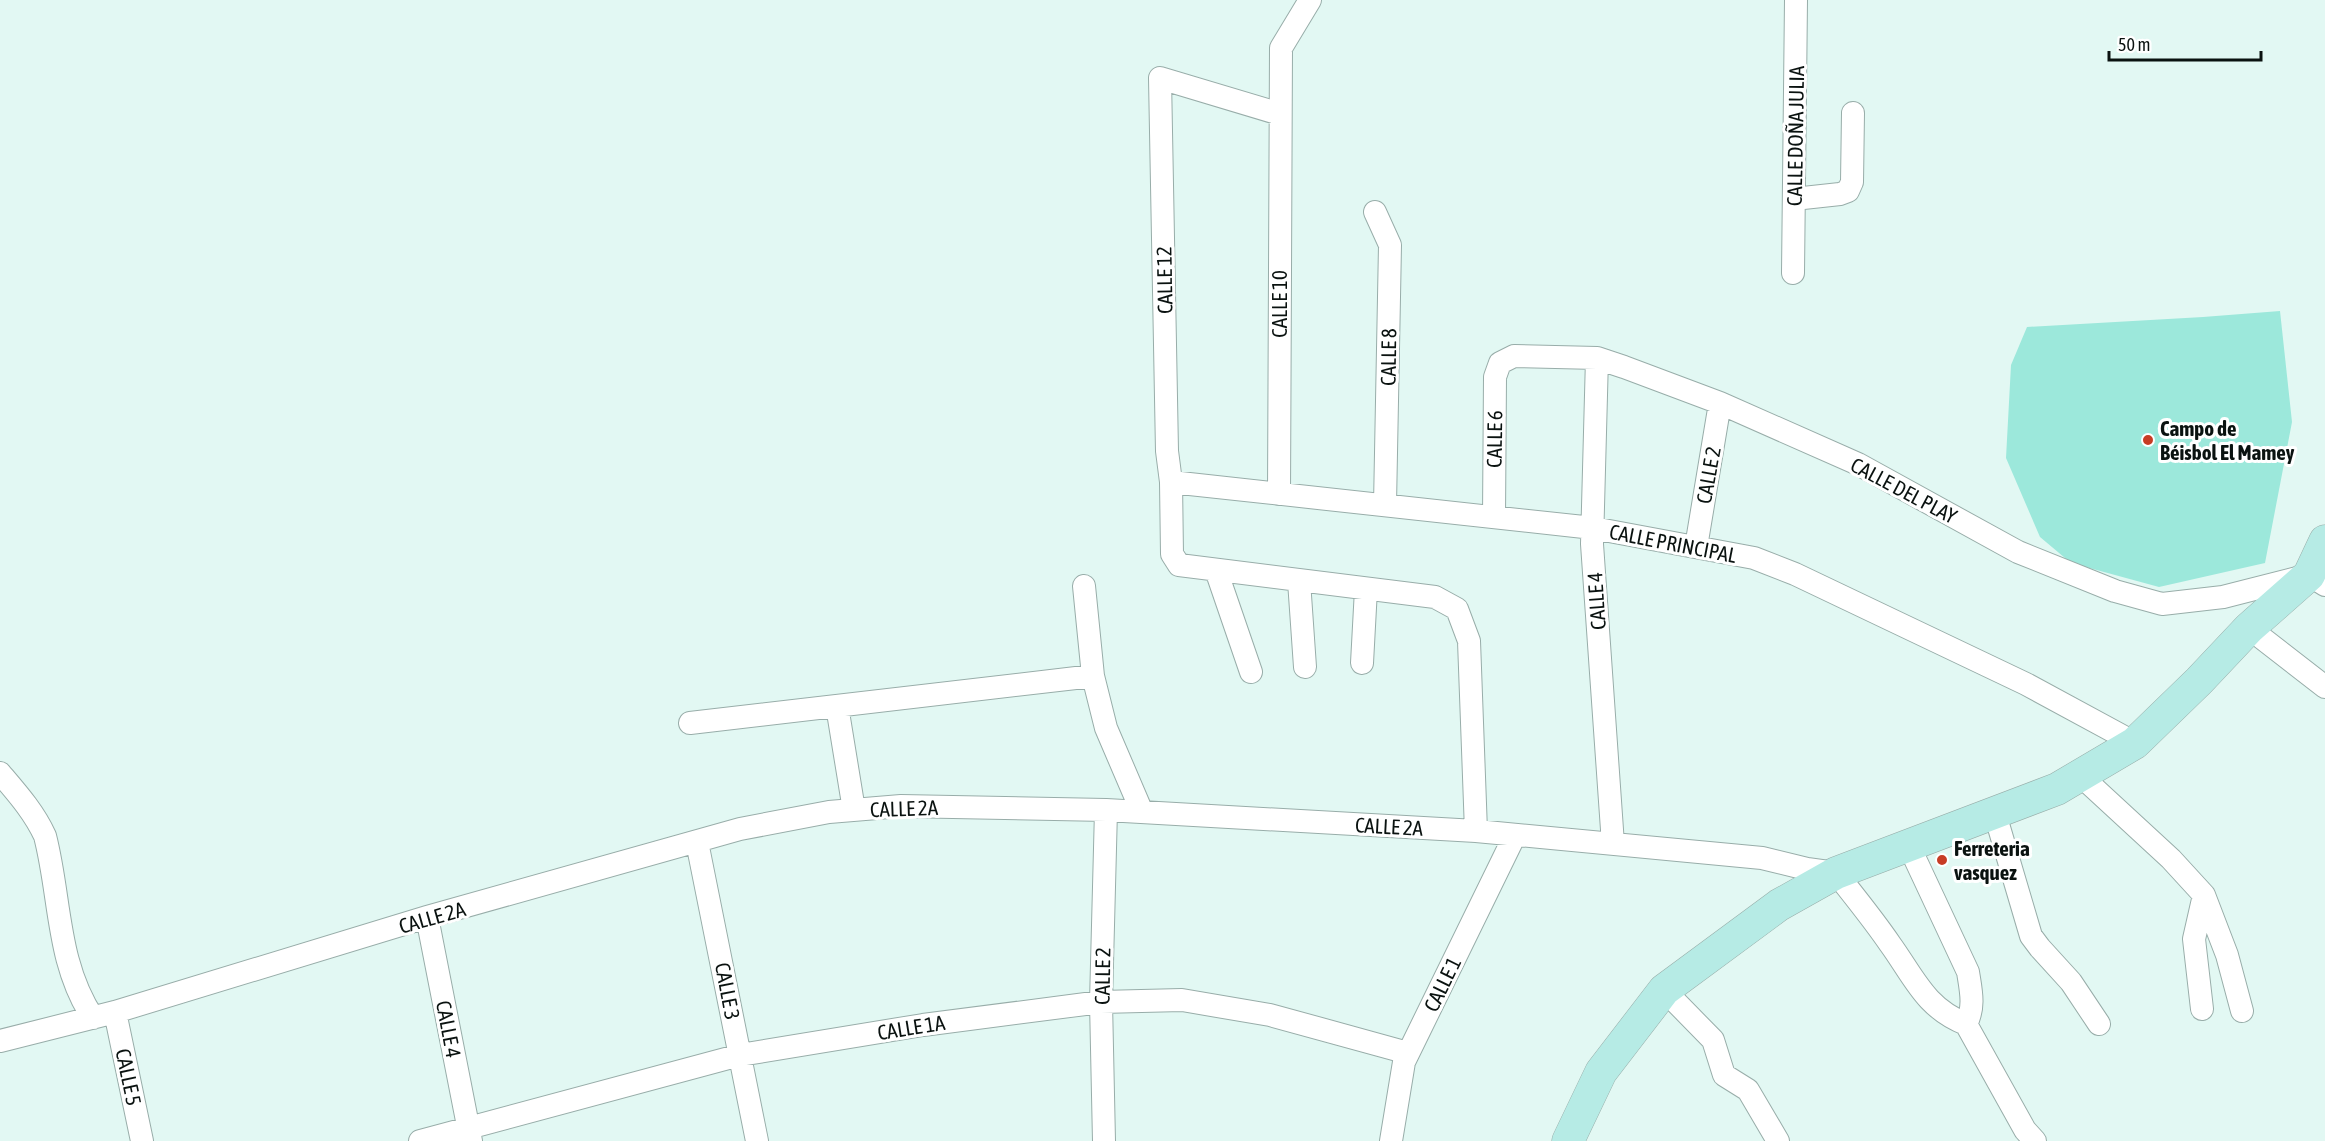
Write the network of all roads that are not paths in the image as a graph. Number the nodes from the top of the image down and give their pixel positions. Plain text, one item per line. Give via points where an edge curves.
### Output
1 (1310, 0) edge
2 (1796, 0) edge
3 (1852, 113) dead end
4 (1280, 114) junction
5 (1794, 199) junction
6 (1375, 212) dead end
7 (1793, 273) dead end
8 (1597, 358) junction
9 (1500, 363) joint
10 (1720, 402) junction
11 (1171, 482) junction
12 (1279, 494) junction
13 (1385, 505) junction
14 (1494, 517) junction
15 (1593, 528) junction
16 (2325, 541) edge
17 (1696, 547) junction
18 (1216, 570) junction
19 (2317, 580) edge
20 (1299, 581) junction
21 (1084, 586) dead end
22 (1366, 589) junction
23 (2249, 628) junction
24 (1362, 663) dead end
25 (1305, 667) dead end
26 (1251, 672) dead end
27 (1093, 676) junction
28 (2325, 687) edge
29 (837, 706) junction
30 (690, 723) dead end
31 (2135, 742) junction
32 (0, 773) edge
33 (2081, 776) junction
34 (854, 810) junction
35 (1106, 810) junction
36 (1142, 812) junction
37 (1995, 814) junction
38 (1476, 831) junction
39 (1515, 835) junction
40 (697, 842) junction
41 (1613, 844) junction
42 (1909, 846) junction
43 (1836, 873) junction
44 (2204, 895) junction
45 (427, 917) junction
46 (1664, 990) junction
47 (1101, 1002) junction
48 (2202, 1009) dead end
49 (2242, 1011) dead end
50 (115, 1012) junction
51 (93, 1018) junction
52 (1966, 1024) junction
53 (2099, 1024) dead end
54 (0, 1041) edge
55 (1408, 1053) junction
56 (741, 1055) junction
57 (469, 1134) edge
58 (142, 1141) edge
59 (420, 1141) edge
60 (757, 1141) edge
61 (1104, 1141) edge
62 (1391, 1141) edge
63 (1568, 1141) edge
64 (1778, 1141) edge
65 (2035, 1141) edge

1 - 4 street, CALLE 10 via 1281,48
2 - 5 street, CALLE DOÑA JULIA
3 - 5 street via 1852,182 1848,191
4 - 11 street, CALLE 12 via 1160,78 1167,451
4 - 12 street, CALLE 10
5 - 7 street, CALLE DOÑA JULIA
6 - 13 street, CALLE 8 via 1390,245
8 - 9 street, CALLE DEL PLAY via 1514,356
8 - 10 street, CALLE DEL PLAY
8 - 15 street, CALLE 4
9 - 14 street, CALLE 6 via 1495,377
10 - 17 street, CALLE 2
10 - 19 street, CALLE DEL PLAY via 1858,464 2019,552 2115,591 2162,604
11 - 12 street, CALLE PRINCIPAL
11 - 18 street, CALLE 12 via 1172,554 1179,565
12 - 13 street, CALLE PRINCIPAL
13 - 14 street, CALLE PRINCIPAL
14 - 15 street, CALLE PRINCIPAL
15 - 17 street, CALLE PRINCIPAL
15 - 41 street, CALLE 4
16 - 19 main road
17 - 31 street, CALLE PRINCIPAL via 1754,558 1795,574 2026,684
18 - 20 street, CALLE 12
18 - 26 street
19 - 23 main road
20 - 22 street, CALLE 12
20 - 25 street
21 - 27 street
22 - 24 street
22 - 38 street, CALLE 12 via 1435,597 1457,609 1469,640
23 - 28 street
23 - 31 main road
27 - 29 street
27 - 36 street via 1106,729
29 - 30 street
29 - 34 street
31 - 33 main road
32 - 51 street via 38,820 45,836 67,960 79,997
33 - 37 main road
33 - 44 street
34 - 35 street, CALLE 2A via 901,806
34 - 40 street, CALLE 2A via 752,827
35 - 36 street, CALLE 2A
35 - 47 street, CALLE 2
36 - 38 street, CALLE 2A
37 - 42 main road
37 - 53 street via 2031,936 2071,982
38 - 39 street, CALLE 2A
39 - 41 street, CALLE 2A
39 - 55 street, CALLE 1
40 - 45 street, CALLE 2A
40 - 56 street, CALLE 3
41 - 43 street, CALLE 2A via 1762,858
42 - 43 main road
42 - 52 street via 1968,972 1972,1012
43 - 46 main road via 1779,905
43 - 52 street via 1892,946 1917,987 1950,1018
44 - 48 street via 2194,939
44 - 49 street via 2227,955
45 - 50 street, CALLE 2A
45 - 57 street, CALLE 4
46 - 63 main road via 1600,1072
46 - 64 street via 1713,1040 1724,1075 1748,1090
47 - 55 street, CALLE 1A via 1182,1000 1270,1015
47 - 56 street, CALLE 1A via 923,1024
47 - 61 street, CALLE 2
50 - 51 street, CALLE 2A
50 - 58 street, CALLE 5
51 - 54 street, CALLE 2A
52 - 65 street via 2025,1130
55 - 62 street, CALLE 1
56 - 57 street, CALLE 1A
56 - 60 street, CALLE 3
57 - 59 street, CALLE 1A

